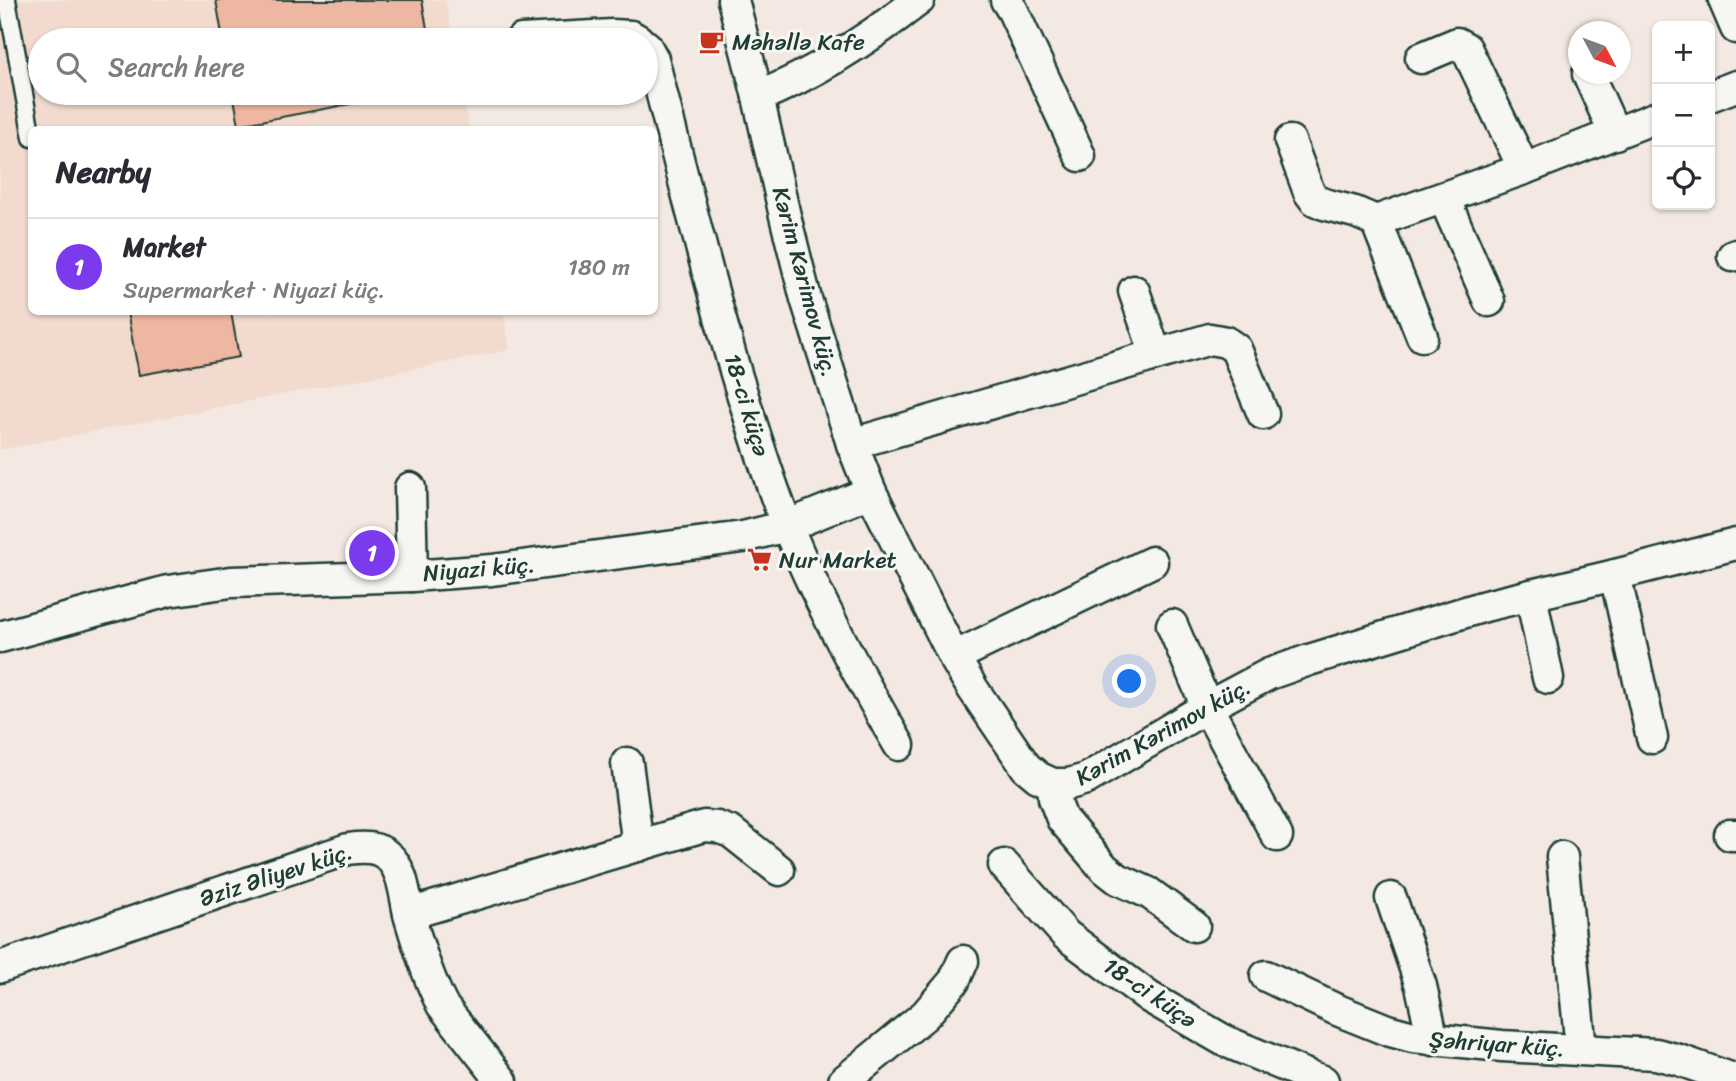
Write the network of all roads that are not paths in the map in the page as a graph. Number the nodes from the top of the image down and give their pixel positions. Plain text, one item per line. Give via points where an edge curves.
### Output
1 (7, 0) edge
2 (733, 0) edge
3 (919, 0) edge
4 (1006, 0) edge
5 (1724, 0) edge
6 (1736, 28) edge
7 (1421, 58) dead end
8 (658, 79) edge
9 (1592, 84) edge
10 (1736, 86) edge
11 (1715, 94) edge
12 (758, 97) junction
13 (1652, 119) edge
14 (30, 126) edge
15 (1615, 134) junction
16 (1290, 141) dead end
17 (1080, 156) dead end
18 (1524, 169) junction
19 (1444, 198) junction
20 (1376, 221) junction
21 (1134, 291) dead end
22 (1489, 301) dead end
23 (1422, 336) dead end
24 (1156, 355) junction
25 (1263, 414) dead end
26 (852, 444) junction
27 (410, 488) dead end
28 (871, 492) junction
29 (787, 526) junction
30 (1736, 544) edge
31 (1152, 562) dead end
32 (1615, 575) junction
33 (412, 576) junction
34 (1531, 595) junction
35 (1172, 625) dead end
36 (0, 637) edge
37 (954, 657) junction
38 (1548, 678) dead end
39 (1207, 707) junction
40 (1652, 738) dead end
41 (899, 745) dead end
42 (627, 763) dead end
43 (1053, 784) junction
44 (1278, 836) dead end
45 (638, 846) junction
46 (1562, 857) dead end
47 (1004, 865) dead end
48 (779, 870) dead end
49 (1391, 898) dead end
50 (409, 914) junction
51 (1194, 926) dead end
52 (963, 961) dead end
53 (0, 967) edge
54 (1266, 976) dead end
55 (1433, 1040) junction
56 (1581, 1049) junction
57 (1736, 1080) edge
58 (502, 1081) edge
59 (844, 1081) edge
60 (1323, 1081) edge

1 - 14 lane
2 - 12 street, Kərim Kərimov küç.
3 - 12 street via 847,50
4 - 17 street
5 - 6 street
7 - 18 street via 1457,43 1466,48
8 - 29 street, 18-ci küçə via 713,298
9 - 15 street
10 - 11 street
12 - 26 street, Kərim Kərimov küç. via 806,299
13 - 15 street
15 - 18 street
16 - 20 street via 1315,200
18 - 19 street
19 - 20 street
19 - 22 street
20 - 23 street
21 - 24 street
24 - 25 street via 1210,339 1226,342 1236,349
24 - 26 street
26 - 28 street, Kərim Kərimov küç.
27 - 33 street
28 - 29 street, Niyazi küç.
28 - 37 street, Kərim Kərimov küç.
29 - 33 street, Niyazi küç. via 730,539
29 - 41 street, 18-ci küçə via 817,594
30 - 32 street, Kərim Kərimov küç.
31 - 37 street
32 - 34 street, Kərim Kərimov küç.
32 - 40 street
33 - 36 street, Niyazi küç. via 192,586
34 - 38 street
34 - 39 street, Kərim Kərimov küç. via 1299,663
35 - 39 street
37 - 43 street, Kərim Kərimov küç. via 1026,767
39 - 43 street, Kərim Kərimov küç. via 1086,779
39 - 44 street
42 - 45 street
43 - 51 street via 1062,819 1104,868
45 - 48 street via 704,826 717,827 731,832
45 - 50 street
46 - 56 street
47 - 60 street, 18-ci küçə via 1066,935 1149,997 1224,1041
49 - 55 street via 1421,986
50 - 53 street, Əziz Əliyev küç. via 400,874 390,857 367,846
50 - 58 street, Əziz Əliyev küç. via 442,1005
52 - 59 street via 954,981 925,1015
54 - 55 street, Şəhriyar küç. via 1387,1030
55 - 56 street, Şəhriyar küç.
56 - 57 street, Şəhriyar küç. via 1656,1054

